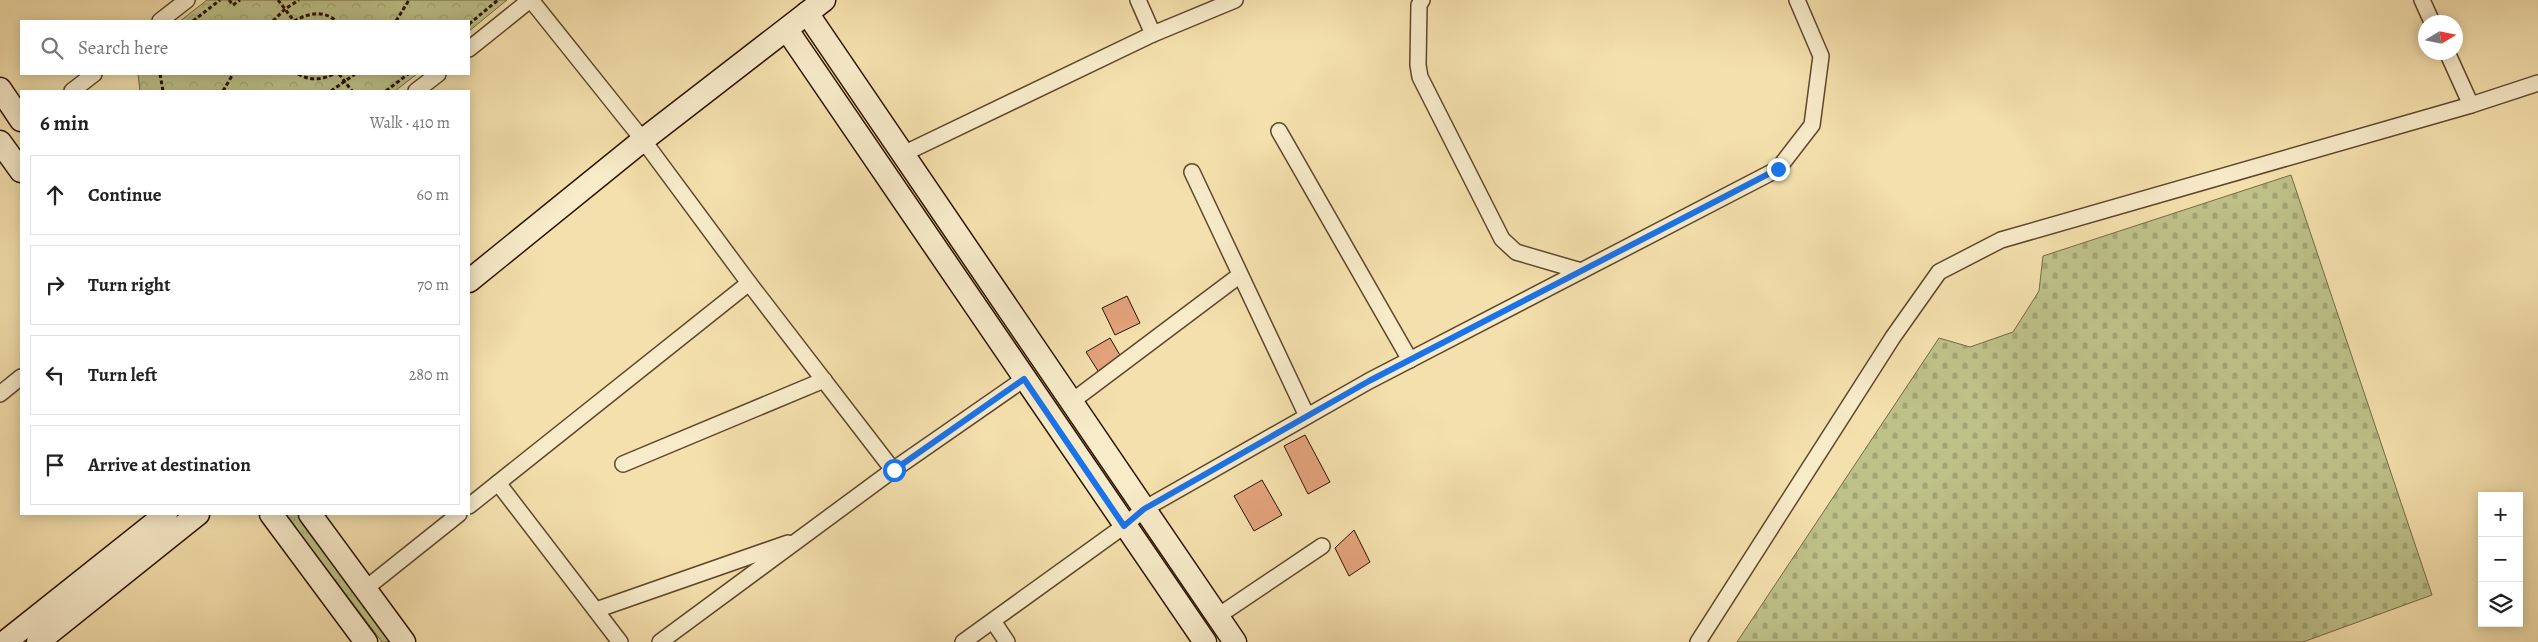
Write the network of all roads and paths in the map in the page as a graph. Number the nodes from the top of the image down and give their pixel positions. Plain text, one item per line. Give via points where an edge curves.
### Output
1 (187, 0) edge
2 (220, 0) edge
3 (229, 0) edge
4 (240, 0) edge
5 (278, 0) edge
6 (298, 0) edge
7 (409, 0) edge
8 (498, 0) edge
9 (530, 0) edge
10 (1138, 0) edge
11 (1235, 0) edge
12 (1422, 0) edge
13 (1797, 0) edge
14 (2422, 0) edge
15 (816, 7) edge
16 (285, 9) junction
17 (2429, 15) edge
18 (161, 20) edge
19 (194, 20) edge
20 (274, 20) edge
21 (293, 20) edge
22 (296, 20) edge
23 (334, 20) edge
24 (397, 20) edge
25 (470, 23) edge
26 (787, 30) junction
27 (1153, 34) junction
28 (470, 48) edge
29 (2451, 60) edge
30 (93, 75) edge
31 (160, 75) edge
32 (232, 75) edge
33 (301, 75) edge
34 (332, 75) edge
35 (339, 75) edge
36 (353, 75) edge
37 (407, 75) edge
38 (437, 75) edge
39 (345, 82) junction
40 (2538, 83) edge
41 (0, 89) edge
42 (73, 90) edge
43 (163, 90) edge
44 (224, 90) edge
45 (333, 90) edge
46 (351, 90) edge
47 (387, 90) edge
48 (417, 90) edge
49 (2471, 105) junction
50 (20, 119) edge
51 (1279, 131) dead end
52 (643, 140) junction
53 (0, 142) edge
54 (903, 154) junction
55 (20, 170) edge
56 (1192, 172) dead end
57 (1581, 271) junction
58 (1240, 275) junction
59 (470, 280) edge
60 (749, 283) junction
61 (1410, 360) junction
62 (20, 378) edge
63 (1024, 379) junction
64 (824, 380) junction
65 (0, 394) edge
66 (1071, 402) junction
67 (1308, 416) junction
68 (623, 464) dead end
69 (894, 470) junction
70 (498, 483) junction
71 (470, 505) edge
72 (1144, 509) junction
73 (165, 515) edge
74 (197, 515) edge
75 (273, 515) edge
76 (311, 515) edge
77 (458, 515) edge
78 (1124, 526) junction
79 (802, 538) junction
80 (1322, 546) dead end
81 (365, 589) junction
82 (596, 610) junction
83 (1218, 616) junction
84 (993, 621) junction
85 (6, 642) edge
86 (38, 642) edge
87 (366, 642) edge
88 (404, 642) edge
89 (620, 642) edge
90 (660, 642) edge
91 (963, 642) edge
92 (1007, 642) edge
93 (1206, 642) edge
94 (1236, 642) edge
95 (1698, 642) edge

1 - 18 street
2 - 19 path
3 - 4 path via 233,5
5 - 16 path
6 - 16 path
7 - 24 path
8 - 25 path
9 - 28 street
9 - 52 street
10 - 27 street
11 - 27 street
12 - 57 street via 1419,14 1420,77 1502,239 1516,252
13 - 57 street via 1821,56 1812,125 1778,169
14 - 17 street
15 - 26 street
15 - 54 street
16 - 20 path
16 - 21 path
22 - 23 path via 313,13
26 - 52 street
26 - 63 street
27 - 54 street
29 - 49 street
30 - 42 street
31 - 43 path
32 - 44 path
33 - 34 path via 323,79
35 - 39 path
36 - 39 path
37 - 47 path
38 - 48 street
39 - 45 path
39 - 46 path
40 - 49 street
41 - 50 street
49 - 95 street via 2001,240 1939,272
51 - 61 street
52 - 59 street
52 - 60 street
53 - 55 street
54 - 66 street
56 - 58 street
57 - 61 street
58 - 66 street
58 - 67 street
60 - 64 street
60 - 70 street
61 - 67 street
62 - 65 street
63 - 69 street
63 - 78 street
64 - 68 street
64 - 69 street
66 - 72 street
67 - 72 street
69 - 79 street
70 - 71 street
70 - 82 street
72 - 78 street
72 - 83 street
73 - 85 street
74 - 86 street
75 - 87 street
76 - 81 street
77 - 81 street
78 - 84 street
78 - 93 street
79 - 82 street
79 - 90 street
80 - 83 street
81 - 88 street
82 - 89 street
83 - 94 street
84 - 91 street
84 - 92 street

